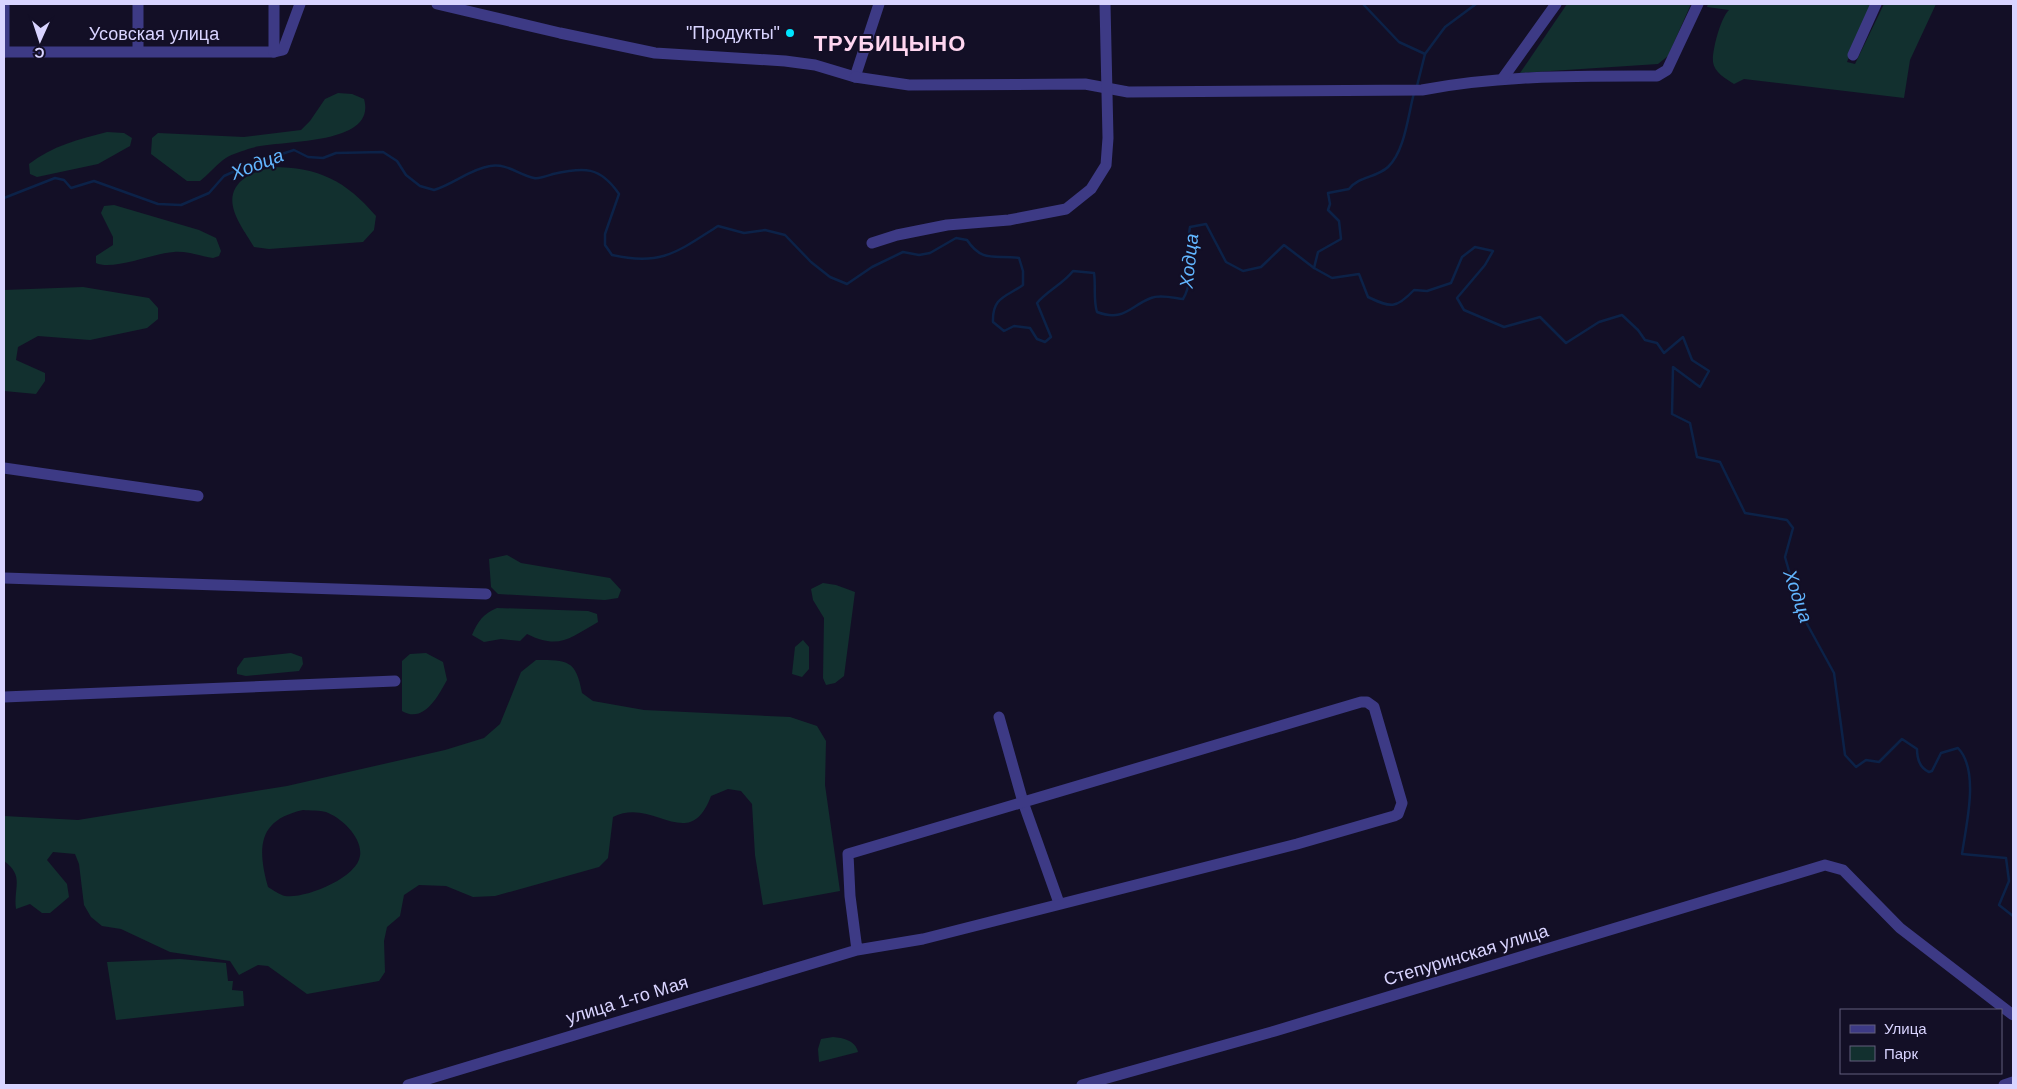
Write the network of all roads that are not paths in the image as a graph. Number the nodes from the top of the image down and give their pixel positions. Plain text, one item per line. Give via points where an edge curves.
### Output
1 (4, 4) edge
2 (138, 4) edge
3 (274, 4) edge
4 (300, 4) edge
5 (437, 4) edge
6 (879, 4) edge
7 (1105, 4) edge
8 (1556, 4) edge
9 (1698, 4) edge
10 (1876, 4) edge
11 (138, 50) junction
12 (4, 52) edge
13 (274, 52) junction
14 (1853, 55) dead end
15 (855, 77) junction
16 (1503, 78) junction
17 (1106, 88) junction
18 (872, 243) dead end
19 (4, 468) edge
20 (198, 496) dead end
21 (4, 578) edge
22 (486, 594) dead end
23 (395, 681) dead end
24 (4, 697) edge
25 (999, 717) dead end
26 (1023, 802) junction
27 (1059, 903) junction
28 (856, 950) junction
29 (2013, 1015) edge
30 (2013, 1082) edge
31 (408, 1085) edge
32 (1082, 1085) edge
33 (2004, 1085) edge

1 - 12 street
2 - 11 street
3 - 13 street
4 - 13 street via 283,50
5 - 15 street via 655,53 785,61 815,65
6 - 15 street
7 - 17 street
8 - 16 street
9 - 16 street via 1667,70 1657,76
10 - 14 street
11 - 12 street, Усовская улица
11 - 13 street, Усовская улица
15 - 17 street via 909,85 1085,84
16 - 17 street via 1422,90 1128,92
17 - 18 street via 1106,165 1091,189 1066,209 1009,220 948,225
19 - 20 street
21 - 22 street
23 - 24 street
25 - 26 street
26 - 27 street
26 - 27 street, улица 1-го Мая via 1361,702 1374,707 1402,803 1398,814 1298,844
26 - 28 street via 848,854
27 - 28 street, улица 1-го Мая via 923,939
28 - 31 street, улица 1-го Мая
29 - 32 street, Степуринская улица via 1900,928 1843,870 1825,865 1275,1031
30 - 33 street

